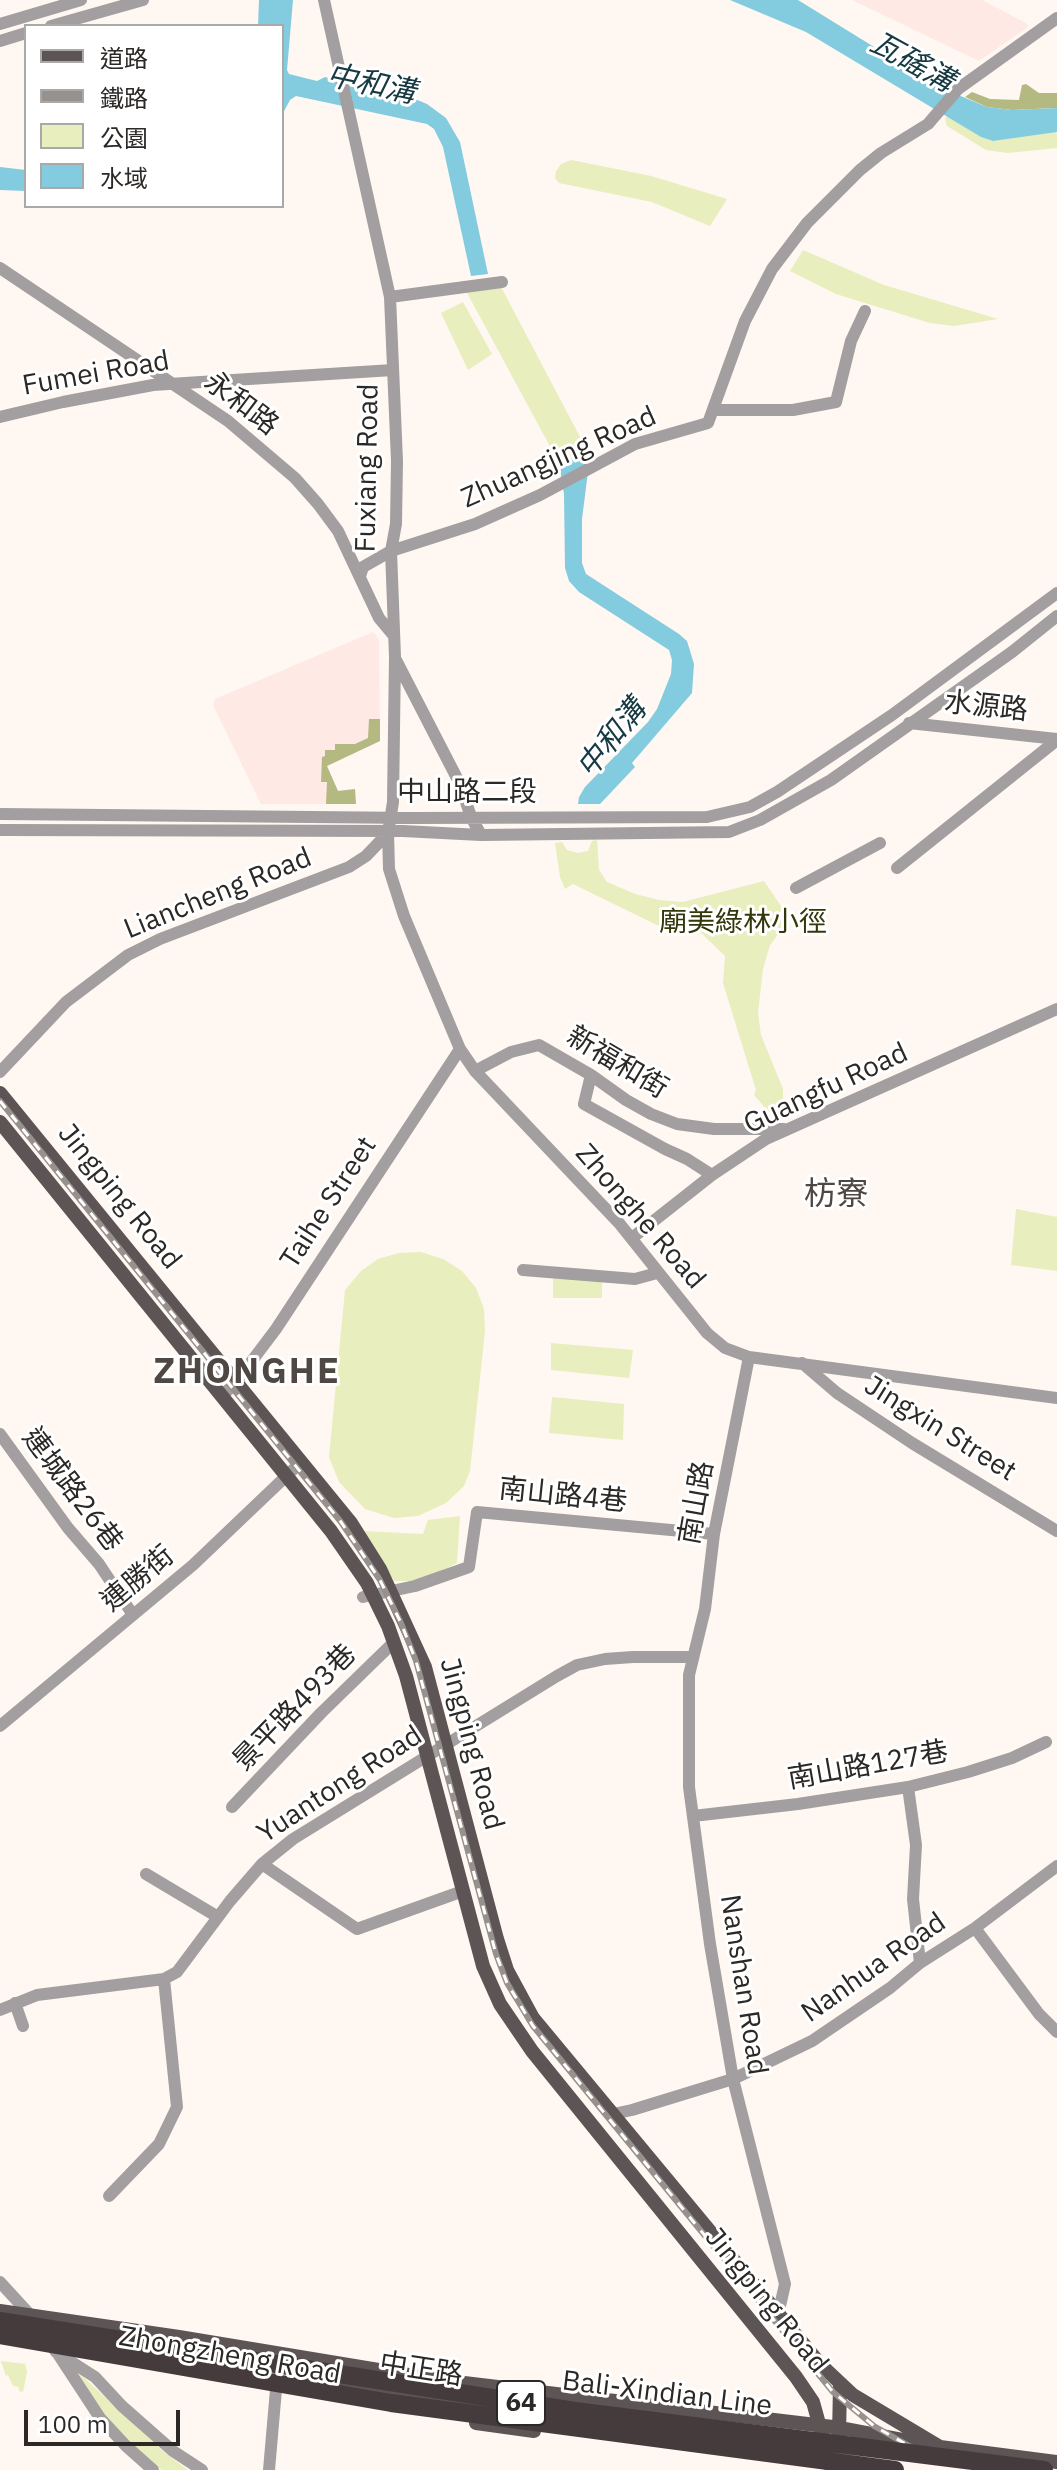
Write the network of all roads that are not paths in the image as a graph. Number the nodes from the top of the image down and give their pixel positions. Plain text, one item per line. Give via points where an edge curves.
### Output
1 (81, 0) edge
2 (143, 0) edge
3 (324, 0) edge
4 (1057, 18) edge
5 (0, 24) edge
6 (58, 24) edge
7 (24, 34) edge
8 (0, 41) edge
9 (0, 268) edge
10 (502, 282) dead end
11 (390, 297) junction
12 (865, 311) dead end
13 (393, 370) junction
14 (173, 383) junction
15 (713, 410) junction
16 (0, 417) edge
17 (391, 551) junction
18 (360, 576) junction
19 (1057, 593) edge
20 (1057, 616) edge
21 (394, 636) junction
22 (395, 657) junction
23 (909, 723) junction
24 (1057, 739) edge
25 (0, 814) edge
26 (391, 817) junction
27 (471, 817) junction
28 (0, 830) edge
29 (388, 833) junction
30 (481, 835) junction
31 (880, 843) dead end
32 (897, 868) dead end
33 (796, 888) dead end
34 (1057, 1009) edge
35 (460, 1049) junction
36 (475, 1071) junction
37 (0, 1072) edge
38 (591, 1075) junction
39 (0, 1093) edge
40 (0, 1122) edge
41 (787, 1129) junction
42 (712, 1175) junction
43 (632, 1238) junction
44 (523, 1270) dead end
45 (657, 1273) junction
46 (749, 1357) junction
47 (802, 1363) junction
48 (236, 1382) junction
49 (223, 1395) junction
50 (1057, 1398) edge
51 (0, 1434) edge
52 (301, 1462) junction
53 (286, 1475) junction
54 (1057, 1531) edge
55 (714, 1534) junction
56 (391, 1590) junction
57 (368, 1596) junction
58 (133, 1615) junction
59 (394, 1642) junction
60 (692, 1657) junction
61 (0, 1726) edge
62 (1046, 1742) dead end
63 (446, 1745) junction
64 (428, 1757) junction
65 (908, 1787) junction
66 (232, 1807) dead end
67 (693, 1816) junction
68 (262, 1864) junction
69 (1057, 1866) edge
70 (146, 1874) dead end
71 (463, 1891) junction
72 (218, 1917) junction
73 (975, 1928) junction
74 (920, 1963) junction
75 (164, 1979) junction
76 (15, 2003) junction
77 (0, 2010) edge
78 (23, 2026) dead end
79 (1057, 2032) edge
80 (733, 2079) junction
81 (613, 2114) junction
82 (109, 2196) dead end
83 (782, 2274) junction
84 (0, 2282) edge
85 (762, 2295) junction
86 (0, 2311) edge
87 (31, 2315) junction
88 (778, 2315) junction
89 (0, 2321) edge
90 (0, 2328) edge
91 (0, 2335) edge
92 (44, 2335) junction
93 (0, 2342) edge
94 (56, 2352) junction
95 (280, 2356) junction
96 (278, 2373) junction
97 (840, 2385) junction
98 (275, 2391) junction
99 (821, 2426) junction
100 (841, 2428) junction
101 (902, 2439) junction
102 (940, 2447) junction
103 (832, 2451) junction
104 (1057, 2462) edge
105 (832, 2469) edge
106 (153, 2470) edge
107 (202, 2470) edge
108 (269, 2470) edge
109 (856, 2470) edge
110 (879, 2470) edge
111 (895, 2470) edge
112 (1044, 2470) edge

1 - 5 street
2 - 6 street
3 - 11 street, Fuxiang Road
4 - 15 street via 958,89 928,124 860,170 807,223 772,269 745,321
7 - 8 street
9 - 14 street, 永和路
10 - 11 street
11 - 13 street, Fuxiang Road
12 - 15 street via 851,341 836,402 793,410
13 - 14 street, Fumei Road
13 - 17 street, Fuxiang Road via 397,447
14 - 16 street, Fumei Road
14 - 18 street, 永和路 via 295,478 338,531
15 - 17 street, Zhuangjing Road via 708,423 635,444 475,524
17 - 18 street, Zhuangjing Road via 363,567
17 - 21 street, Fuxiang Road
18 - 21 street, 永和路 via 379,618
19 - 27 street, 中山路二段 via 892,715 750,807 707,817
20 - 23 street, 中山路二段
21 - 22 street, Fuxiang Road
22 - 26 street, Fuxiang Road
22 - 27 street via 460,784
23 - 24 street, 水源路
23 - 30 street, 中山路二段 via 831,780 729,832
24 - 32 street
25 - 26 street, 中山路二段
26 - 27 street, 中山路二段
26 - 29 street, Zhonghe Road
27 - 30 street
28 - 29 street, 中山路二段
29 - 30 street, 中山路二段
29 - 35 street, Zhonghe Road via 390,876
29 - 37 street, Liancheng Road via 349,867 128,955 66,1002
31 - 33 street
34 - 41 street, Guangfu Road
35 - 36 street, Zhonghe Road
35 - 48 street, Taihe Street
36 - 38 street, 新福和街 via 511,1052 539,1045
36 - 43 street, Zhonghe Road
38 - 41 street, 新福和街 via 626,1100 677,1124
38 - 42 street via 584,1104
39 - 48 main road, Jingping Road
40 - 49 main road, Jingping Road
41 - 42 street, Guangfu Road
42 - 43 street, Guangfu Road
43 - 45 street, Zhonghe Road
44 - 45 street via 635,1279
45 - 46 street, Zhonghe Road via 707,1333 725,1348
46 - 47 street, Zhonghe Road
46 - 55 street, 南山路
47 - 50 street, Zhonghe Road
47 - 54 street, Jingxin Street via 912,1443
48 - 49 street, Taihe Street
48 - 52 main road, Jingping Road
49 - 53 main road, Jingping Road
51 - 58 street, 連城路26巷
52 - 53 street, 連勝街
52 - 56 main road, Jingping Road via 351,1523
53 - 57 main road, Jingping Road via 331,1531
53 - 58 street, 連勝街
55 - 56 street, 南山路4巷 via 477,1512 469,1567
55 - 60 street, 南山路 via 705,1609
56 - 57 street, 南山路4巷
56 - 63 main road, Jingping Road via 425,1667
57 - 59 main road, Jingping Road
58 - 61 street, 連勝街
59 - 64 main road, Jingping Road
59 - 66 street, 景平路493巷
60 - 63 street, Yuantong Road via 633,1657 577,1665
60 - 67 street, Nanshan Road via 688,1755
62 - 65 street, 南山路127巷 via 1012,1758
63 - 64 street, Yuantong Road
63 - 81 main road, Jingping Road via 507,1970 543,2033
64 - 68 street, Yuantong Road via 293,1839
64 - 71 main road, Jingping Road
65 - 67 street, 南山路127巷
65 - 74 street via 916,1845 913,1899
67 - 80 street, Nanshan Road
68 - 71 street via 357,1929
68 - 72 street, Yuantong Road
69 - 73 street, Nanhua Road
70 - 72 street
71 - 99 main road, Jingping Road via 483,1966 514,2028 796,2377
72 - 75 street, Yuantong Road via 177,1972
73 - 74 street, Nanhua Road
73 - 79 street
74 - 80 street, Nanhua Road via 812,2041
75 - 76 street via 37,1995
75 - 82 street via 177,2107 159,2144
76 - 77 street
76 - 78 street
80 - 81 street, Nanhua Road
80 - 83 street, Nanshan Road
81 - 85 main road, Jingping Road
83 - 85 street via 778,2287
83 - 88 street, Nanshan Road
84 - 87 street
85 - 88 main road, Jingping Road
86 - 87 main road, Zhongzheng Road
87 - 92 street
87 - 95 main road, Zhongzheng Road
88 - 97 main road, Jingping Road
89 - 112 highway, Bali-Xindian Line / 64, bridge via 575,2411
90 - 92 main road, 中正路
91 - 111 highway, Bali-Xindian Line / 64, bridge via 391,2403
92 - 94 street
92 - 96 main road, 中正路
93 - 94 main road, Zhongzheng Road
94 - 98 main road, Zhongzheng Road
94 - 106 street via 100,2418
94 - 107 street via 95,2377 173,2451
95 - 96 street
95 - 99 main road, Zhongzheng Road
96 - 98 street
96 - 103 main road, 中正路 via 597,2423
97 - 100 main road, Jingping Road
97 - 102 main road
98 - 105 main road, Zhongzheng Road via 508,2428
98 - 108 street
99 - 100 main road
99 - 103 main road, Jingping Road
100 - 101 main road
100 - 103 main road, Jingping Road
101 - 102 main road
101 - 103 main road, 中正路
102 - 104 main road
103 - 105 main road, Jingping Road
103 - 110 main road, 中正路
105 - 109 main road

